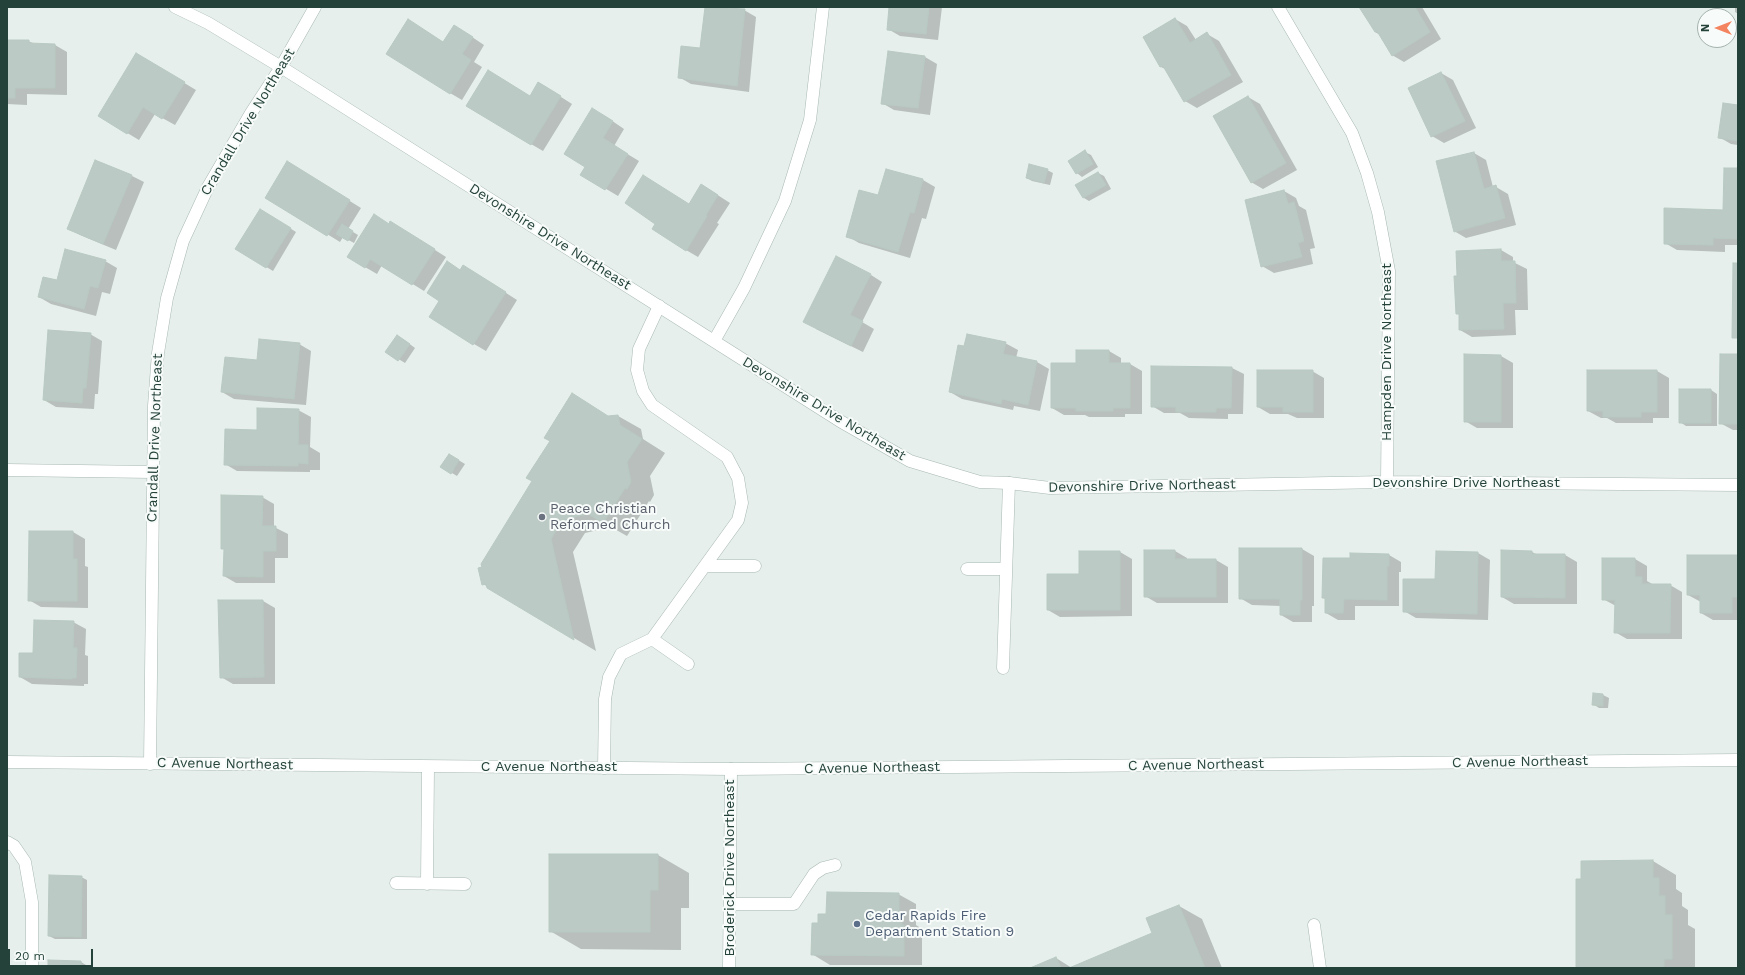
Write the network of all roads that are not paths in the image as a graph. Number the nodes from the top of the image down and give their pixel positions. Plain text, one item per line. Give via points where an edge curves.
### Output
1 (175, 7) edge
2 (314, 7) edge
3 (823, 7) edge
4 (1278, 7) edge
5 (281, 68) junction
6 (659, 306) junction
7 (714, 341) junction
8 (7, 470) edge
9 (152, 472) junction
10 (1387, 482) junction
11 (1009, 483) junction
12 (1738, 484) edge
13 (705, 566) junction
14 (755, 566) dead end
15 (967, 569) dead end
16 (1006, 569) junction
17 (652, 639) junction
18 (688, 664) dead end
19 (1002, 668) dead end
20 (1738, 760) edge
21 (7, 762) edge
22 (150, 764) junction
23 (428, 767) junction
24 (604, 768) junction
25 (731, 769) junction
26 (7, 842) edge
27 (835, 864) dead end
28 (396, 883) dead end
29 (428, 884) junction
30 (465, 884) dead end
31 (730, 904) junction
32 (1314, 925) dead end
33 (32, 968) edge
34 (730, 968) edge
35 (1320, 968) edge

1 - 5 street, Devonshire Drive Northeast via 208,23
2 - 5 street, Crandall Drive Northeast
3 - 7 street via 810,120 786,201 744,288
4 - 10 street, Hampden Drive Northeast via 1352,133 1367,172 1378,212 1389,271
5 - 6 street, Devonshire Drive Northeast
5 - 9 street, Crandall Drive Northeast via 251,113 208,187 183,241 167,298 158,352
6 - 7 street, Devonshire Drive Northeast
6 - 13 street via 639,349 638,370 643,391 652,405 727,457 738,478 742,503 738,520
7 - 11 street, Devonshire Drive Northeast via 840,421 910,461 980,482
8 - 9 street
9 - 22 street, Crandall Drive Northeast
10 - 11 street, Devonshire Drive Northeast via 1050,488
10 - 12 street, Devonshire Drive Northeast
11 - 16 street
13 - 14 street
13 - 17 street
15 - 16 street
16 - 19 street
17 - 18 street
17 - 24 street via 621,654 609,677 605,698
20 - 25 street, C Avenue Northeast
21 - 22 street, C Avenue Northeast
22 - 23 street, C Avenue Northeast
23 - 24 street, C Avenue Northeast
23 - 29 street
24 - 25 street, C Avenue Northeast
25 - 31 street, Broderick Drive Northeast
26 - 33 street via 14,846 25,862 32,902
27 - 31 street via 814,874 794,904
28 - 29 street
29 - 30 street
31 - 34 street, Broderick Drive Northeast
32 - 35 street

